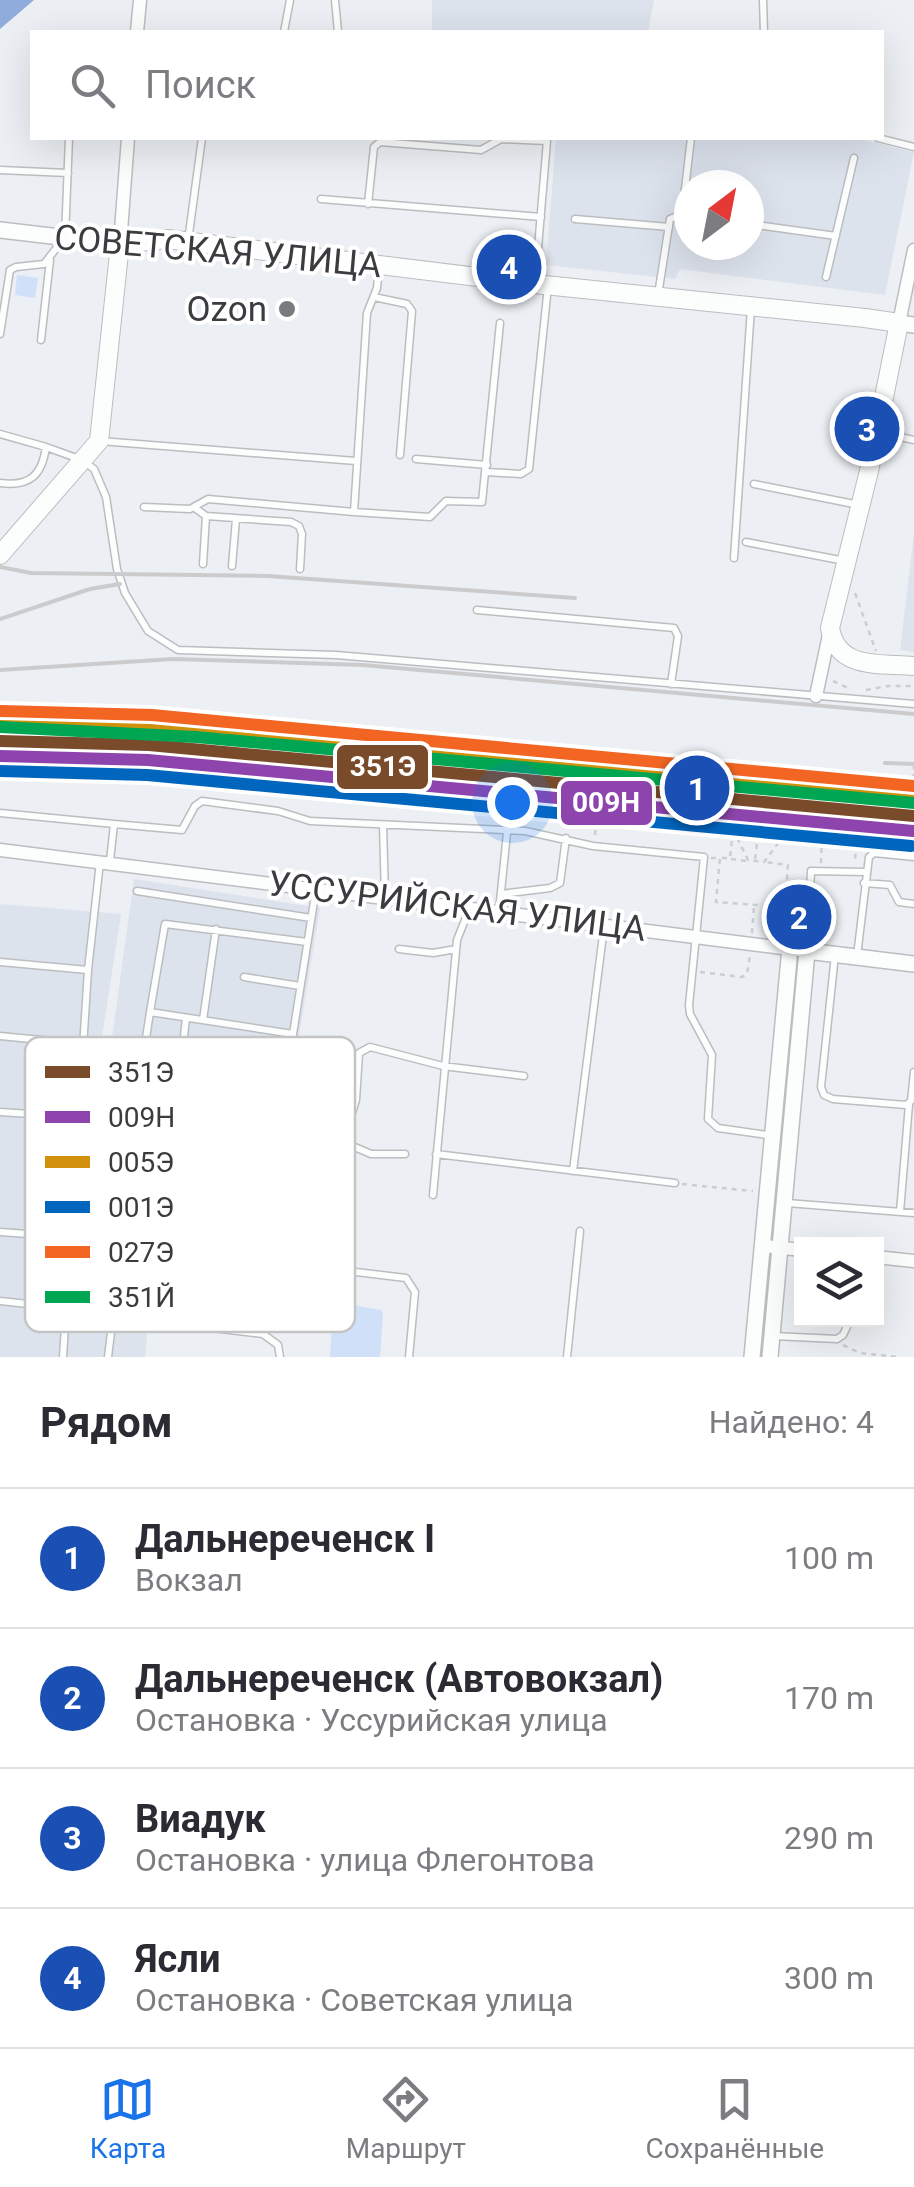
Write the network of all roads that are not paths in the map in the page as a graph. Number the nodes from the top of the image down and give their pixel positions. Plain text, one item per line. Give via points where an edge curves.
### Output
1 (140, 0) edge
2 (290, 0) edge
3 (335, 0) edge
4 (763, 0) edge
5 (137, 30) edge
6 (284, 30) edge
7 (338, 30) edge
8 (764, 30) edge
9 (69, 140) edge
10 (128, 140) edge
11 (202, 140) edge
12 (498, 140) edge
13 (548, 140) edge
14 (692, 140) edge
15 (884, 140) edge
16 (914, 147) edge
17 (854, 158) dead end
18 (0, 170) edge
19 (690, 170) edge
20 (68, 173) junction
21 (321, 200) dead end
22 (368, 204) junction
23 (541, 217) junction
24 (576, 219) dead end
25 (674, 219) edge
26 (764, 226) edge
27 (668, 227) junction
28 (0, 230) edge
29 (836, 236) junction
30 (65, 237) junction
31 (188, 242) junction
32 (120, 244) junction
33 (914, 250) edge
34 (50, 259) junction
35 (380, 266) junction
36 (826, 277) dead end
37 (541, 285) junction
38 (374, 296) junction
39 (658, 297) junction
40 (752, 306) junction
41 (500, 323) dead end
42 (906, 324) edge
43 (0, 334) edge
44 (41, 340) dead end
45 (876, 432) junction
46 (0, 434) edge
47 (914, 440) edge
48 (98, 441) junction
49 (46, 446) junction
50 (400, 455) dead end
51 (416, 459) dead end
52 (82, 460) junction
53 (356, 460) junction
54 (487, 468) junction
55 (0, 483) edge
56 (754, 484) dead end
57 (860, 505) junction
58 (144, 507) dead end
59 (195, 508) junction
60 (354, 512) junction
61 (206, 516) junction
62 (236, 519) junction
63 (746, 542) dead end
64 (0, 554) edge
65 (734, 558) dead end
66 (203, 564) dead end
67 (232, 566) dead end
68 (846, 566) junction
69 (300, 570) dead end
70 (477, 610) dead end
71 (830, 628) junction
72 (914, 666) edge
73 (672, 684) junction
74 (816, 696) junction
75 (914, 704) edge
76 (0, 813) edge
77 (114, 824) junction
78 (383, 825) junction
79 (507, 833) junction
80 (566, 838) junction
81 (0, 850) edge
82 (914, 857) edge
83 (105, 861) junction
84 (866, 872) junction
85 (864, 883) junction
86 (316, 888) junction
87 (136, 891) dead end
88 (501, 894) junction
89 (385, 897) junction
90 (914, 904) edge
91 (470, 908) junction
92 (499, 912) junction
93 (310, 918) junction
94 (605, 925) junction
95 (216, 929) junction
96 (698, 936) junction
97 (307, 942) junction
98 (399, 949) dead end
99 (456, 949) junction
100 (799, 950) junction
101 (835, 954) junction
102 (856, 957) junction
103 (0, 962) edge
104 (914, 964) edge
105 (88, 970) junction
106 (244, 977) dead end
107 (300, 986) junction
108 (150, 1012) junction
109 (186, 1018) junction
110 (203, 1020) junction
111 (293, 1034) junction
112 (0, 1036) edge
113 (83, 1037) edge
114 (146, 1037) edge
115 (184, 1037) edge
116 (292, 1037) edge
117 (25, 1038) edge
118 (443, 1066) junction
119 (914, 1072) edge
120 (524, 1076) dead end
121 (355, 1089) edge
122 (909, 1104) junction
123 (0, 1112) edge
124 (25, 1114) edge
125 (775, 1136) junction
126 (355, 1148) edge
127 (405, 1154) dead end
128 (436, 1154) junction
129 (572, 1170) junction
130 (675, 1183) road end
131 (433, 1195) dead end
132 (786, 1202) junction
133 (900, 1212) junction
134 (914, 1214) edge
135 (0, 1232) edge
136 (580, 1232) dead end
137 (25, 1234) edge
138 (772, 1247) junction
139 (794, 1249) edge
140 (884, 1258) edge
141 (914, 1261) edge
142 (355, 1272) edge
143 (0, 1302) edge
144 (25, 1304) edge
145 (847, 1327) edge
146 (64, 1332) edge
147 (111, 1332) edge
148 (246, 1332) edge
149 (772, 1336) junction
150 (63, 1357) edge
151 (108, 1357) edge
152 (280, 1357) edge
153 (409, 1357) edge
154 (567, 1357) edge
155 (752, 1357) edge
156 (770, 1357) edge

1 - 5 street
2 - 6 lane
3 - 7 lane
4 - 8 lane
9 - 20 lane
10 - 32 street
11 - 31 lane
12 - 22 lane via 481,150 380,142
13 - 23 lane
14 - 19 lane
15 - 16 lane
17 - 29 lane
18 - 20 lane
20 - 30 lane
21 - 22 lane
22 - 23 lane
23 - 37 lane
24 - 27 lane
25 - 27 lane
26 - 29 lane
27 - 39 lane
28 - 30 street, СОВЕТСКАЯ УЛИЦА
29 - 36 lane
30 - 32 street, СОВЕТСКАЯ УЛИЦА
30 - 34 lane
31 - 32 main road, СОВЕТСКАЯ УЛИЦА
31 - 35 main road, СОВЕТСКАЯ УЛИЦА
32 - 48 main road
33 - 42 street
34 - 43 lane via 10,270
34 - 44 lane
35 - 37 main road, СОВЕТСКАЯ УЛИЦА
35 - 38 lane
37 - 39 main road, СОВЕТСКАЯ УЛИЦА
37 - 54 lane via 529,470
38 - 50 lane via 412,311
38 - 53 lane via 366,312
39 - 40 main road, СОВЕТСКАЯ УЛИЦА
40 - 42 main road, СОВЕТСКАЯ УЛИЦА
40 - 65 lane
41 - 54 lane
42 - 45 main road
45 - 47 lane
45 - 57 main road
46 - 49 lane
48 - 52 main road
48 - 53 lane
49 - 52 lane
49 - 55 lane via 33,479
51 - 54 lane
52 - 64 main road
52 - 73 lane via 102,485 118,574 138,618 178,650 336,655
53 - 60 lane
54 - 60 lane via 477,504 446,501 430,517
56 - 57 lane
57 - 68 main road
58 - 59 lane
59 - 60 lane via 208,500
59 - 61 lane
61 - 62 lane
61 - 66 lane
62 - 67 lane
62 - 69 lane via 299,526
63 - 68 lane
68 - 71 main road
70 - 73 lane via 674,628
71 - 72 main road via 840,654
71 - 74 street
73 - 74 lane
74 - 75 lane
76 - 77 lane
77 - 78 lane via 182,830 202,802 278,810 310,821
77 - 83 lane
78 - 79 lane
78 - 89 lane
79 - 80 lane
79 - 88 lane
80 - 88 lane via 560,883
80 - 96 lane via 704,858
81 - 83 street, УССУРИЙСКАЯ УЛИЦА
82 - 84 lane via 871,854
83 - 86 street, УССУРИЙСКАЯ УЛИЦА
83 - 105 lane
84 - 85 lane
84 - 100 lane via 811,871
85 - 90 lane via 890,885 898,902
85 - 102 lane
86 - 89 street, УССУРИЙСКАЯ УЛИЦА
86 - 93 lane
87 - 93 lane
88 - 92 lane
89 - 91 street, УССУРИЙСКАЯ УЛИЦА
91 - 92 street, УССУРИЙСКАЯ УЛИЦА
91 - 99 lane
92 - 94 street, УССУРИЙСКАЯ УЛИЦА
93 - 97 lane
94 - 96 street, УССУРИЙСКАЯ УЛИЦА
94 - 129 lane
95 - 97 lane
95 - 108 lane via 165,924
95 - 110 lane
96 - 100 street, УССУРИЙСКАЯ УЛИЦА
96 - 125 lane via 690,1014 712,1054 710,1123
97 - 107 lane
98 - 99 lane
99 - 118 lane
100 - 101 street, УССУРИЙСКАЯ УЛИЦА
100 - 125 street
100 - 132 street
101 - 102 street, УССУРИЙСКАЯ УЛИЦА
101 - 122 lane via 824,1095
102 - 104 street, УССУРИЙСКАЯ УЛИЦА
103 - 105 lane
105 - 113 lane
106 - 107 lane
107 - 111 lane
108 - 109 lane
108 - 114 lane
109 - 110 lane
109 - 115 lane
110 - 111 lane
111 - 116 lane
112 - 117 lane
118 - 120 lane
118 - 121 lane via 364,1049
118 - 128 lane
119 - 122 lane
122 - 133 lane
123 - 124 lane
125 - 138 street
126 - 127 lane
128 - 129 lane
128 - 131 lane
129 - 130 lane
132 - 133 lane
132 - 138 street
133 - 134 lane
135 - 137 lane
136 - 154 lane
138 - 139 street
138 - 149 street
138 - 155 street
140 - 141 street
142 - 153 lane via 406,1278 414,1292
143 - 144 lane
145 - 149 lane via 836,1340
146 - 150 lane
147 - 151 lane
148 - 152 lane via 278,1345
149 - 156 street

